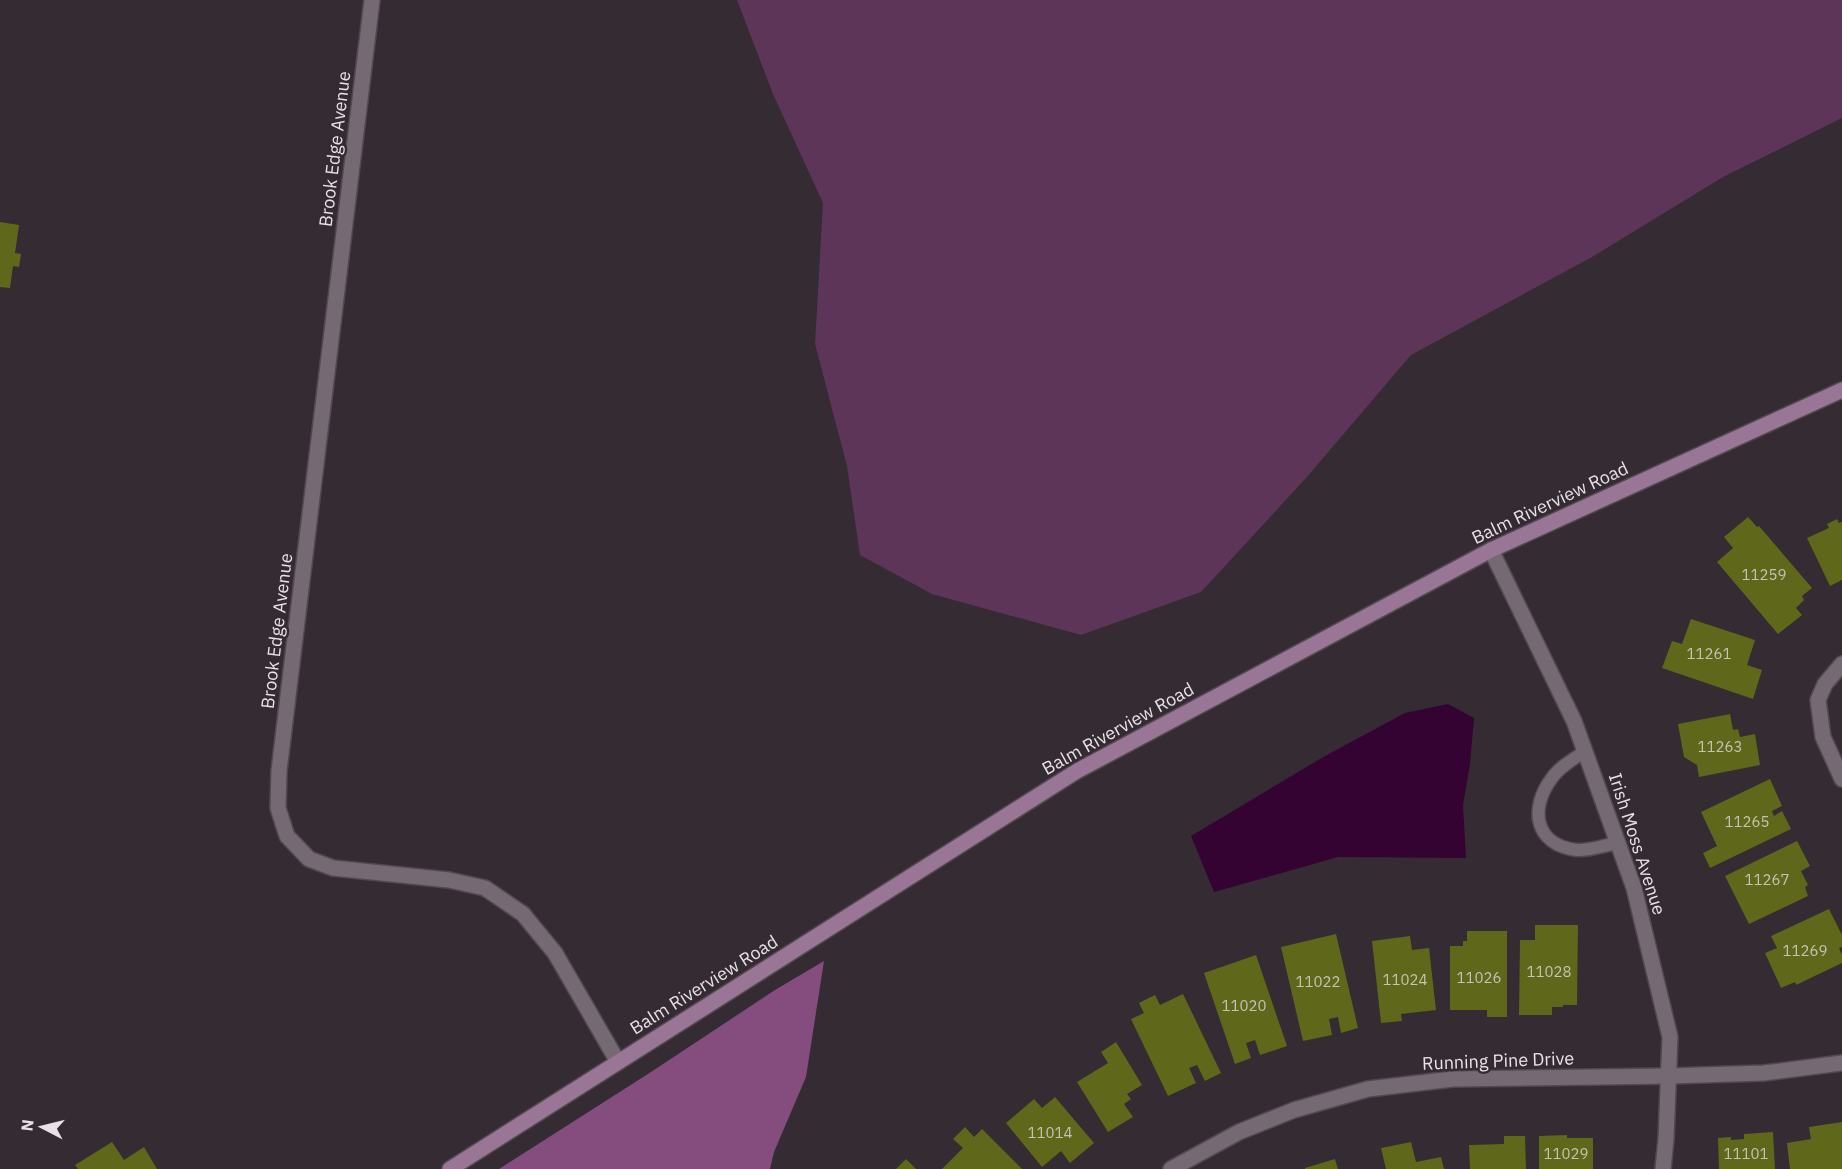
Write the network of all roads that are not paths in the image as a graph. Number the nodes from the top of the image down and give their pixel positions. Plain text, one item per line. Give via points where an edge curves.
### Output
1 (372, 0) edge
2 (1842, 390) edge
3 (1491, 550) junction
4 (1842, 664) edge
5 (1585, 751) junction
6 (1842, 779) edge
7 (1618, 843) junction
8 (618, 1062) junction
9 (1842, 1063) edge
10 (1669, 1076) junction
11 (450, 1169) edge
12 (1171, 1169) edge
13 (1663, 1169) edge

1 - 8 street, Brook Edge Avenue via 279,771 278,808 287,836 309,859 333,868 449,880 485,888 523,914 555,953
2 - 3 main road, Balm Riverview Road
3 - 5 street, Irish Moss Avenue
3 - 8 main road, Balm Riverview Road via 1077,771
4 - 6 street via 1825,684 1818,700 1823,737
5 - 7 street, Irish Moss Avenue
5 - 7 lane via 1553,775 1543,791 1537,810 1542,829 1556,846 1579,850
7 - 10 street, Irish Moss Avenue via 1634,888 1670,1037
8 - 11 main road, Balm Riverview Road
9 - 10 street, Running Pine Drive via 1764,1072
10 - 12 street, Running Pine Drive via 1453,1079 1368,1089 1294,1110 1239,1132
10 - 13 street, Irish Moss Avenue

